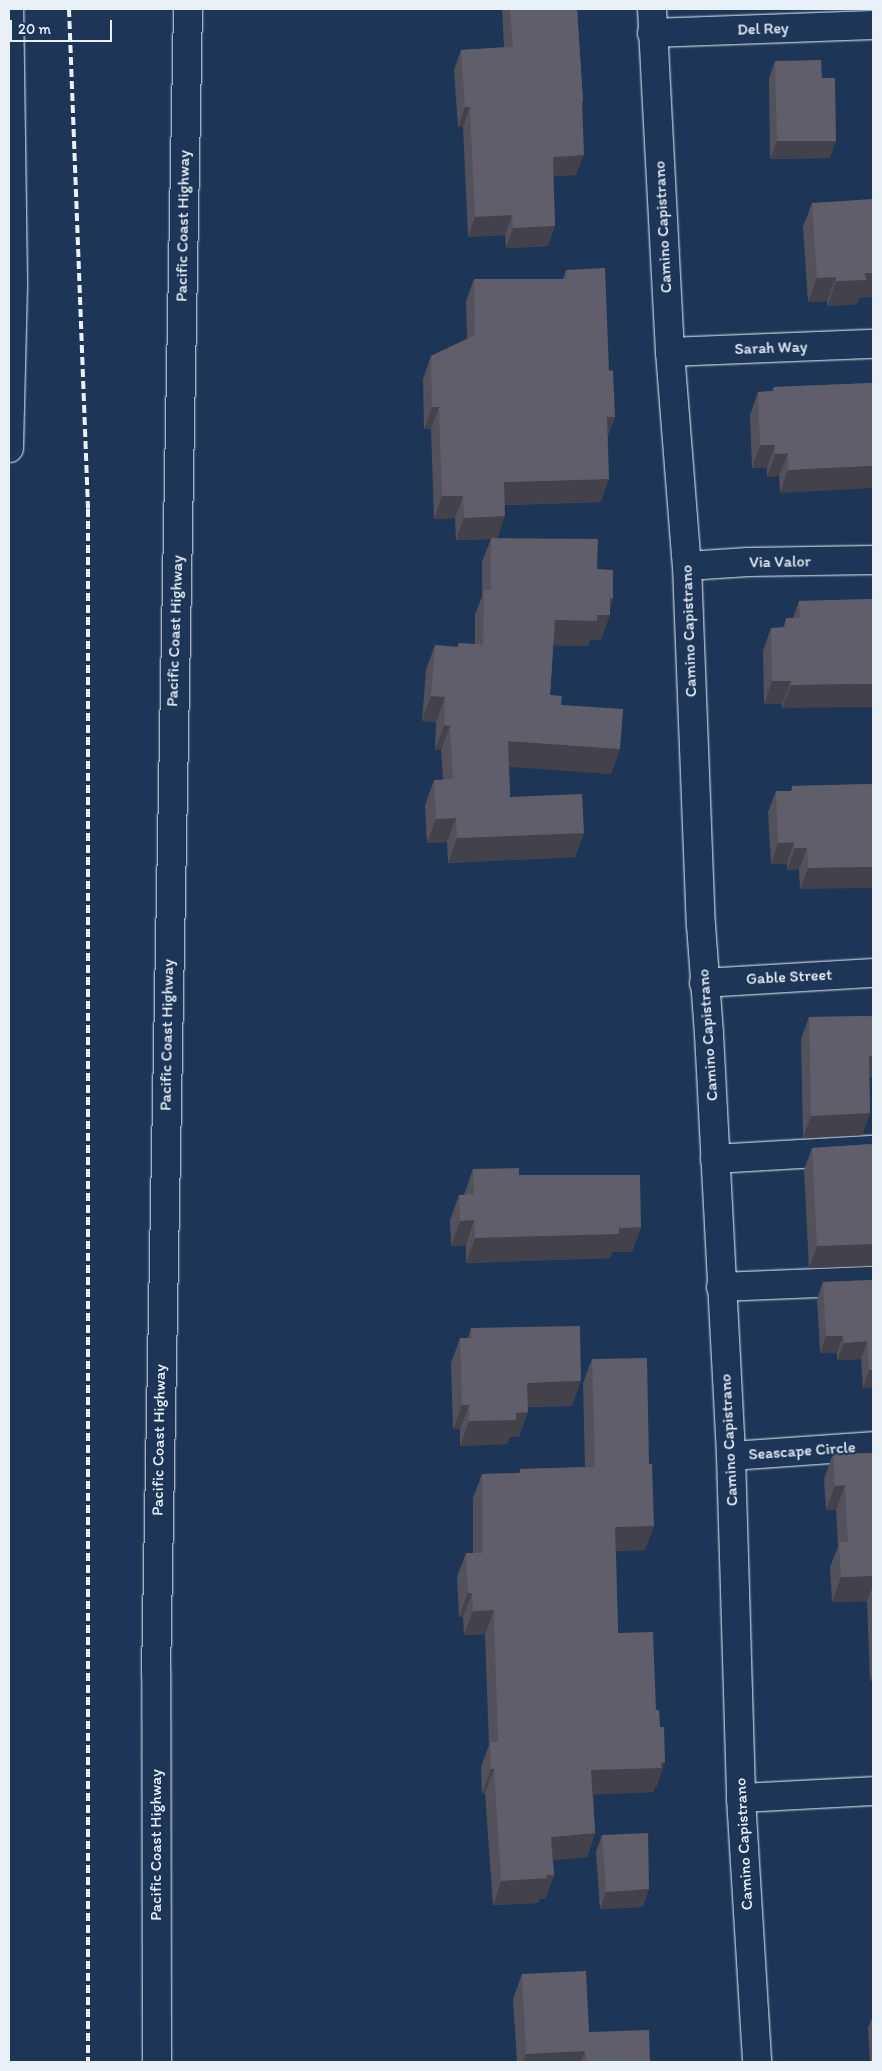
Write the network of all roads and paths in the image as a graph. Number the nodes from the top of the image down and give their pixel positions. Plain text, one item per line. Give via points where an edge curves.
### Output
1 (9, 9) edge
2 (188, 9) edge
3 (652, 21) edge
4 (873, 25) edge
5 (873, 344) edge
6 (670, 352) junction
7 (9, 448) edge
8 (873, 560) edge
9 (687, 566) junction
10 (873, 973) edge
11 (704, 983) junction
12 (873, 1150) edge
13 (715, 1159) junction
14 (873, 1280) edge
15 (722, 1286) junction
16 (873, 1446) edge
17 (731, 1456) junction
18 (873, 1791) edge
19 (741, 1798) junction
20 (157, 2062) edge
21 (756, 2062) edge

1 - 7 main road via 13,282
2 - 20 main road, Pacific Coast Highway via 156,1664
3 - 4 main road, Del Rey
3 - 6 main road, Camino Capistrano
5 - 6 main road, Sarah Way
6 - 9 main road, Camino Capistrano
8 - 9 main road, Via Valor
9 - 11 main road, Camino Capistrano
10 - 11 main road, Gable Street
11 - 13 main road, Camino Capistrano
12 - 13 main road
13 - 15 main road, Camino Capistrano
14 - 15 main road
15 - 17 main road, Camino Capistrano
16 - 17 main road, Seascape Circle
17 - 19 main road, Camino Capistrano
18 - 19 main road
19 - 21 main road, Camino Capistrano

